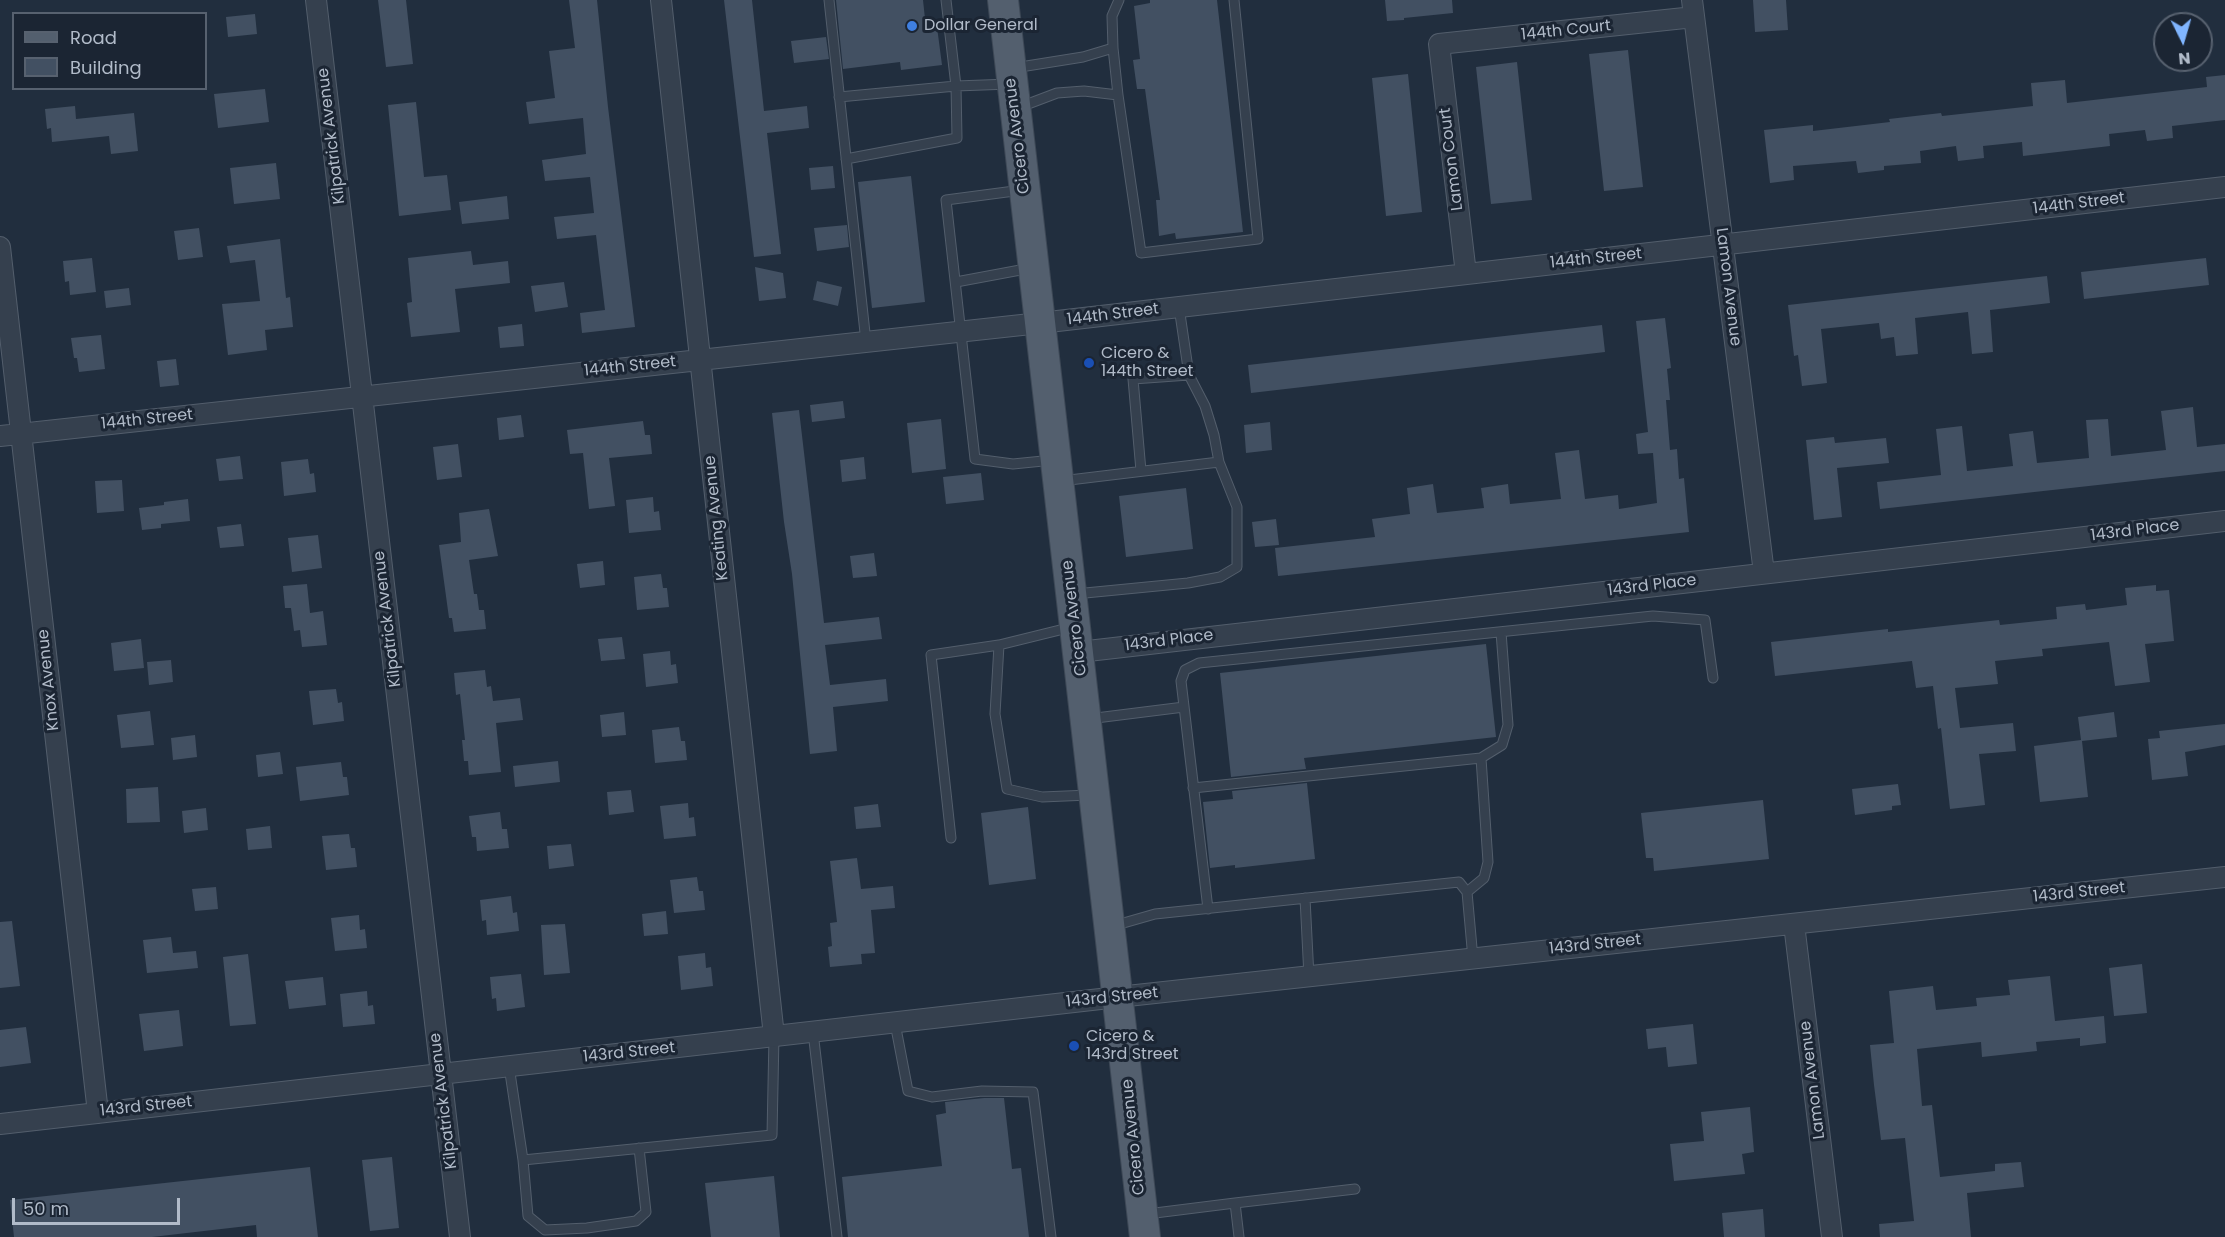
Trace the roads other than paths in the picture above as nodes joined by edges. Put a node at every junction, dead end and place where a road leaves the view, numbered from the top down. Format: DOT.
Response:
graph roads {
  1 [pos="316,0"];
  2 [pos="661,0"];
  3 [pos="829,0"];
  4 [pos="946,0"];
  5 [pos="1003,0"];
  6 [pos="1119,0"];
  7 [pos="1234,0"];
  8 [pos="1693,9"];
  9 [pos="1439,44"];
  10 [pos="1113,48"];
  11 [pos="956,86"];
  12 [pos="1013,87"];
  13 [pos="1118,95"];
  14 [pos="839,97"];
  15 [pos="846,159"];
  16 [pos="2225,187"];
  17 [pos="1025,190"];
  18 [pos="1723,245"];
  19 [pos="0,247"];
  20 [pos="1034,268"];
  21 [pos="1466,274"];
  22 [pos="956,282"];
  23 [pos="1179,307"];
  24 [pos="1040,323"];
  25 [pos="961,332"];
  26 [pos="866,342"];
  27 [pos="700,359"];
  28 [pos="1189,375"];
  29 [pos="362,395"];
  30 [pos="22,434"];
  31 [pos="0,436"];
  32 [pos="1219,462"];
  33 [pos="1057,470"];
  34 [pos="1141,471"];
  35 [pos="2225,521"];
  36 [pos="1764,573"];
  37 [pos="1072,594"];
  38 [pos="1501,632"];
  39 [pos="1077,639"];
  40 [pos="999,645"];
  41 [pos="1713,678"];
  42 [pos="1184,707"];
  43 [pos="1087,719"];
  44 [pos="1481,758"];
  45 [pos="1193,788"];
  46 [pos="1095,795"];
  47 [pos="951,838"];
  48 [pos="2225,877"];
  49 [pos="1467,892"];
  50 [pos="1305,898"];
  51 [pos="1208,909"];
  52 [pos="1794,924"];
  53 [pos="1110,927"];
  54 [pos="1473,959"];
  55 [pos="1309,977"];
  56 [pos="1118,998"];
  57 [pos="896,1023"];
  58 [pos="813,1032"];
  59 [pos="774,1036"];
  60 [pos="509,1066"];
  61 [pos="441,1074"];
  62 [pos="98,1113"];
  63 [pos="0,1124"];
  64 [pos="639,1148"];
  65 [pos="523,1160"];
  66 [pos="1355,1189"];
  67 [pos="1235,1203"];
  68 [pos="1144,1226"];
  69 [pos="460,1237"];
  70 [pos="837,1237"];
  71 [pos="1051,1237"];
  72 [pos="1239,1237"];
  73 [pos="1832,1237"];
  1 -- 29 [label="street, Kilpatrick Avenue"];
  2 -- 27 [label="street, Keating Avenue"];
  3 -- 14 [label="lane"];
  4 -- 11 [label="lane"];
  5 -- 12 [label="main road, Cicero Avenue"];
  6 -- 10 [label="lane"];
  7 -- 13 [label="lane"];
  8 -- 9 [label="street, 144th Court"];
  8 -- 18 [label="street, Lamon Avenue"];
  9 -- 21 [label="street, Lamon Court"];
  10 -- 12 [label="lane"];
  10 -- 13 [label="lane"];
  11 -- 12 [label="lane"];
  11 -- 14 [label="lane"];
  11 -- 15 [label="lane"];
  12 -- 13 [label="lane"];
  12 -- 17 [label="main road, Cicero Avenue"];
  14 -- 15 [label="lane"];
  15 -- 26 [label="lane"];
  16 -- 18 [label="street, 144th Street"];
  17 -- 20 [label="main road, Cicero Avenue"];
  17 -- 22 [label="lane"];
  18 -- 21 [label="street, 144th Street"];
  18 -- 36 [label="street, Lamon Avenue"];
  19 -- 30 [label="street, Knox Avenue"];
  20 -- 22 [label="lane"];
  20 -- 24 [label="main road, Cicero Avenue"];
  21 -- 23 [label="street, 144th Street"];
  22 -- 25 [label="lane"];
  23 -- 24 [label="street, 144th Street"];
  23 -- 28 [label="lane"];
  24 -- 25 [label="street, 144th Street"];
  24 -- 33 [label="main road, Cicero Avenue"];
  25 -- 26 [label="street, 144th Street"];
  25 -- 33 [label="lane"];
  26 -- 27 [label="street, 144th Street"];
  27 -- 29 [label="street, 144th Street"];
  27 -- 59 [label="street, Keating Avenue"];
  28 -- 32 [label="lane"];
  28 -- 34 [label="lane"];
  29 -- 30 [label="street, 144th Street"];
  29 -- 61 [label="street, Kilpatrick Avenue"];
  30 -- 31 [label="street, 144th Street"];
  30 -- 62 [label="street, Knox Avenue"];
  32 -- 34 [label="lane"];
  32 -- 37 [label="lane"];
  33 -- 34 [label="lane"];
  33 -- 37 [label="main road, Cicero Avenue"];
  35 -- 36 [label="street, 143rd Place"];
  36 -- 39 [label="street, 143rd Place"];
  37 -- 39 [label="main road, Cicero Avenue"];
  38 -- 41 [label="lane"];
  38 -- 42 [label="lane"];
  38 -- 44 [label="lane"];
  39 -- 40 [label="lane"];
  39 -- 43 [label="main road, Cicero Avenue"];
  40 -- 46 [label="lane"];
  40 -- 47 [label="lane"];
  42 -- 43 [label="lane"];
  42 -- 45 [label="lane"];
  43 -- 46 [label="main road, Cicero Avenue"];
  44 -- 45 [label="lane"];
  44 -- 49 [label="lane"];
  45 -- 51 [label="lane"];
  46 -- 53 [label="main road, Cicero Avenue"];
  48 -- 52 [label="street, 143rd Street"];
  49 -- 50 [label="lane"];
  49 -- 54 [label="lane"];
  50 -- 51 [label="lane"];
  50 -- 55 [label="lane"];
  51 -- 53 [label="lane"];
  52 -- 54 [label="street, 143rd Street"];
  52 -- 73 [label="street, Lamon Avenue"];
  53 -- 56 [label="main road, Cicero Avenue"];
  54 -- 55 [label="street, 143rd Street"];
  55 -- 56 [label="street, 143rd Street"];
  56 -- 57 [label="street, 143rd Street"];
  56 -- 68 [label="main road, Cicero Avenue"];
  57 -- 58 [label="street, 143rd Street"];
  57 -- 71 [label="lane"];
  58 -- 59 [label="street, 143rd Street"];
  58 -- 70 [label="lane"];
  59 -- 60 [label="street, 143rd Street"];
  59 -- 64 [label="lane"];
  60 -- 61 [label="street, 143rd Street"];
  60 -- 65 [label="lane"];
  61 -- 62 [label="street, 143rd Street"];
  61 -- 69 [label="street, Kilpatrick Avenue"];
  62 -- 63 [label="street, 143rd Street"];
  64 -- 65 [label="lane"];
  64 -- 65 [label="lane"];
  66 -- 67 [label="lane"];
  67 -- 68 [label="lane"];
  67 -- 72 [label="lane"];
}
